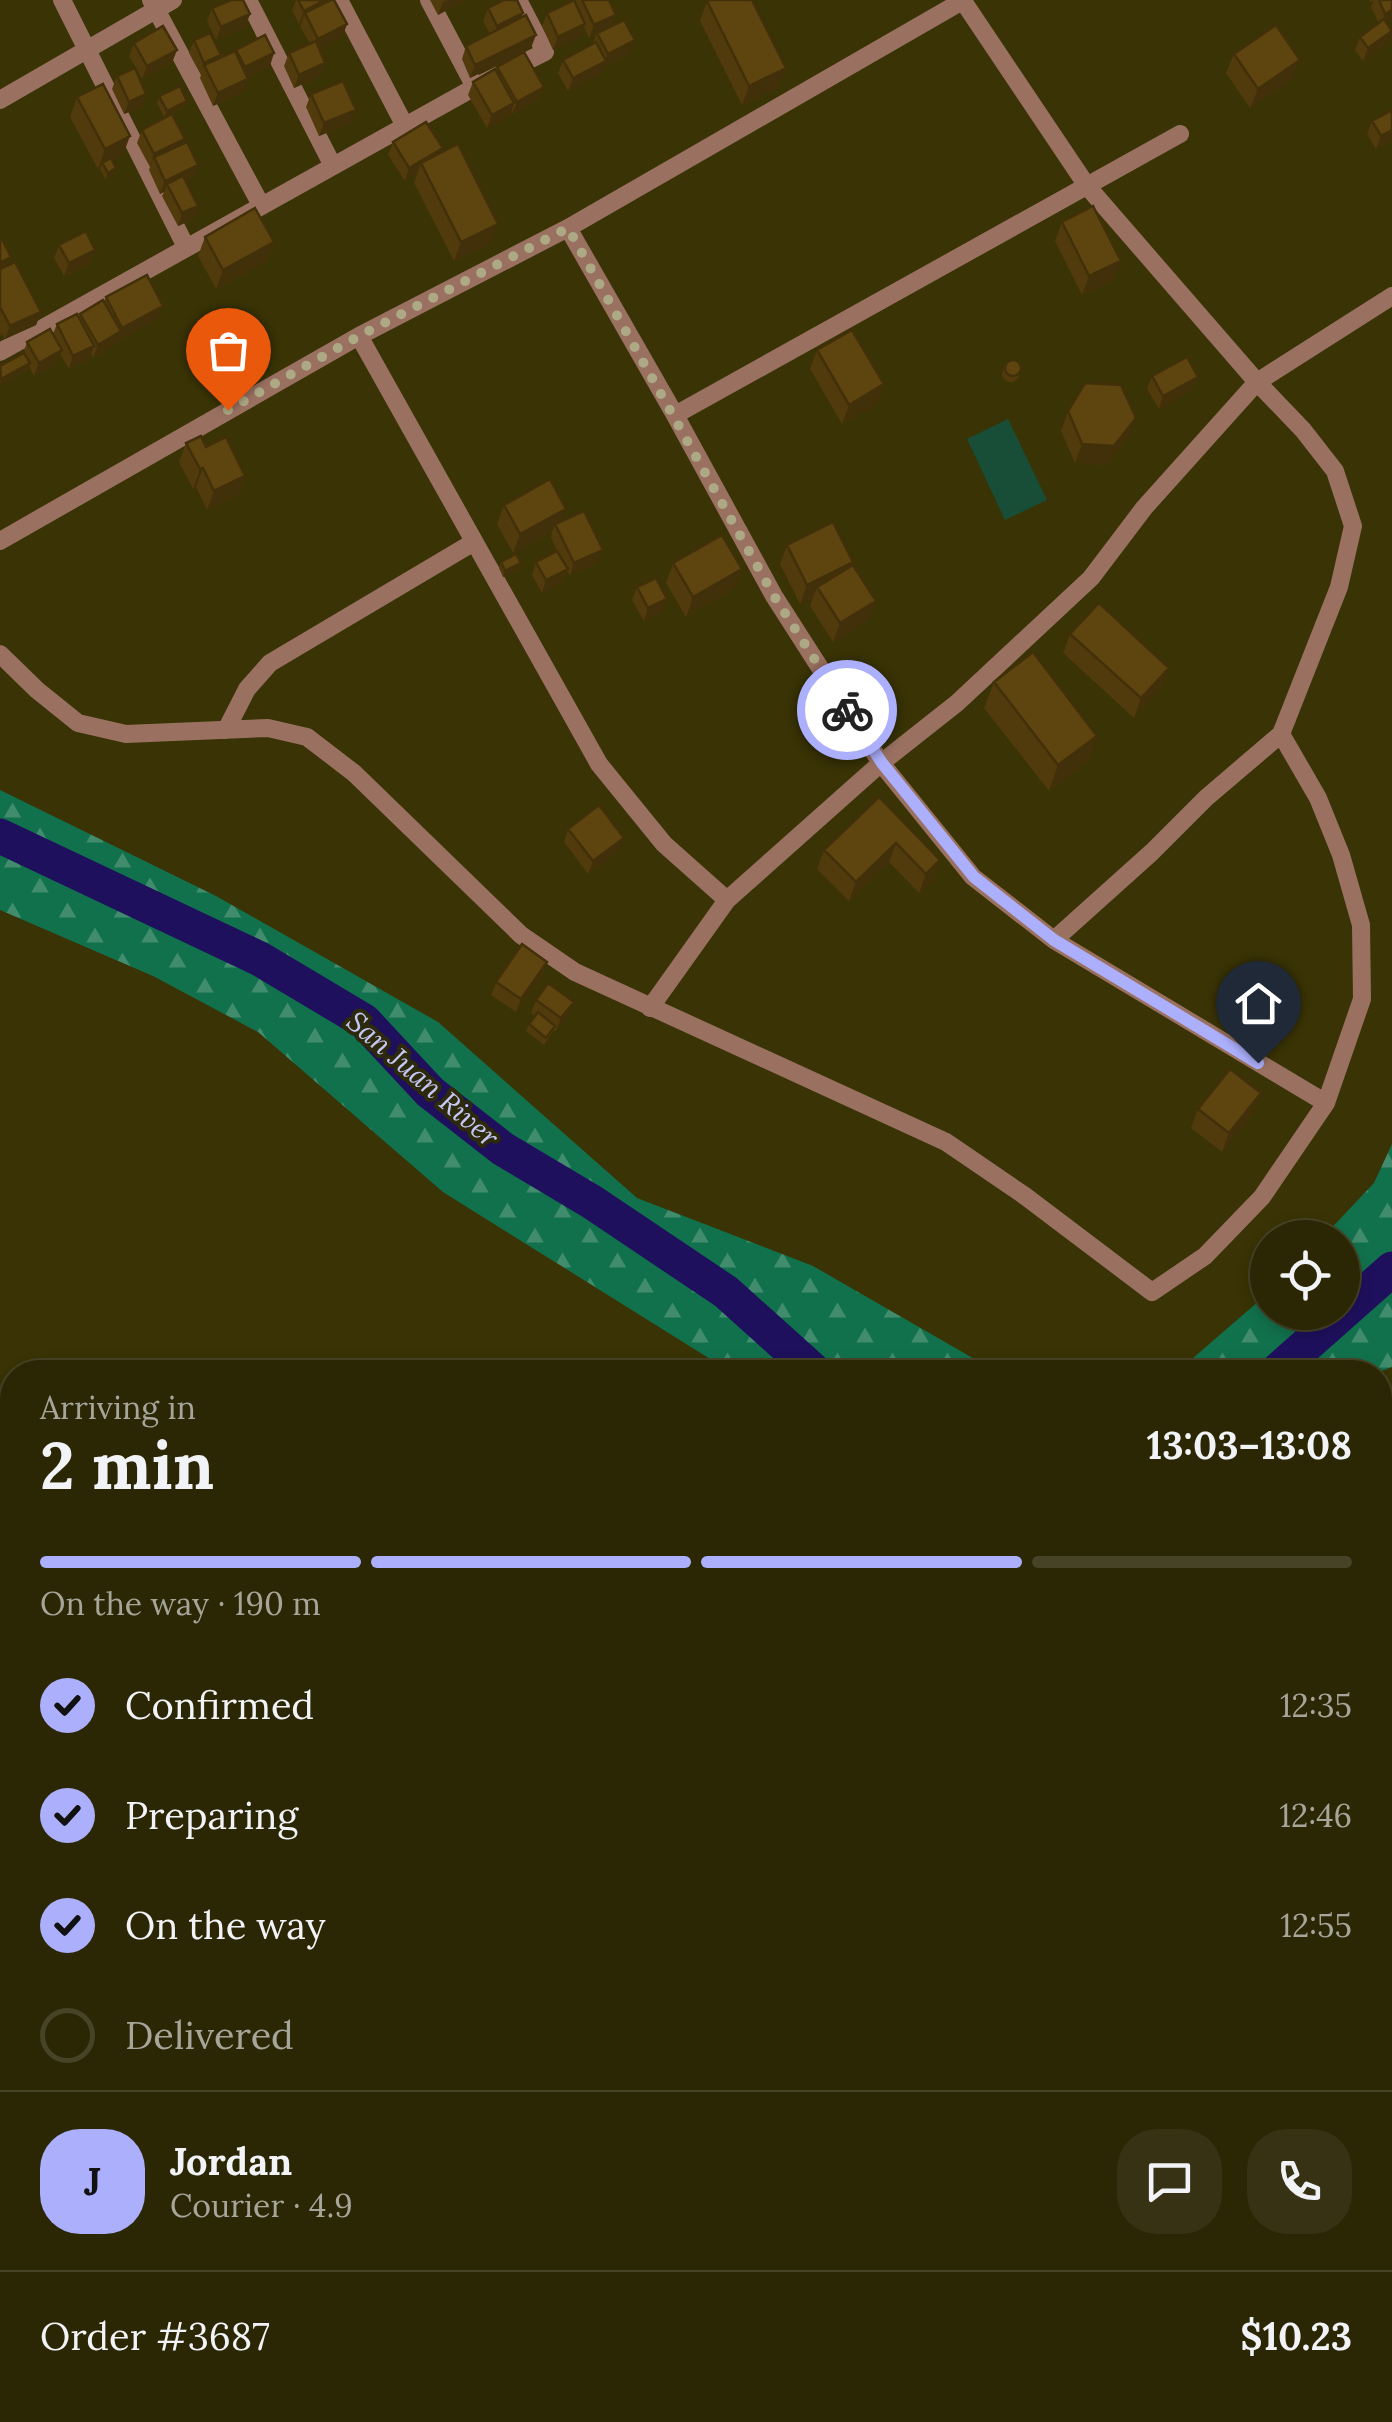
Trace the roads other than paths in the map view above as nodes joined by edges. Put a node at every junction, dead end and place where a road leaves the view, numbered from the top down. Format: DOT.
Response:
graph roads {
  1 [pos="62,0"];
  2 [pos="173,0"];
  3 [pos="248,0"];
  4 [pos="339,0"];
  5 [pos="429,0"];
  6 [pos="518,0"];
  7 [pos="963,0"];
  8 [pos="153,5"];
  9 [pos="86,49"];
  10 [pos="475,87"];
  11 [pos="0,100"];
  12 [pos="405,126"];
  13 [pos="1180,134"];
  14 [pos="333,166"];
  15 [pos="1087,186"];
  16 [pos="261,205"];
  17 [pos="568,228"];
  18 [pos="186,246"];
  19 [pos="1392,296"];
  20 [pos="36,308"];
  21 [pos="46,326"];
  22 [pos="359,336"];
  23 [pos="0,352"];
  24 [pos="1257,382"];
  25 [pos="674,415"];
  26 [pos="0,541"];
  27 [pos="474,542"];
  28 [pos="0,654"];
  29 [pos="226,730"];
  30 [pos="1281,734"];
  31 [pos="882,763"];
  32 [pos="726,900"];
  33 [pos="1054,940"];
  34 [pos="650,1008"];
  35 [pos="1326,1104"];
  1 -- 9 [label="street"];
  2 -- 8 [label="street"];
  3 -- 14 [label="street"];
  4 -- 12 [label="street"];
  5 -- 10 [label="street"];
  6 -- 10 [label="street"];
  7 -- 15 [label="street"];
  7 -- 17 [label="street"];
  8 -- 9 [label="street"];
  8 -- 16 [label="street"];
  9 -- 11 [label="street"];
  9 -- 18 [label="street"];
  10 -- 12 [label="street"];
  12 -- 14 [label="street"];
  13 -- 15 [label="street"];
  14 -- 16 [label="street"];
  15 -- 24 [label="street"];
  15 -- 25 [label="street"];
  16 -- 18 [label="street"];
  17 -- 22 [label="street"];
  17 -- 25 [label="street"];
  18 -- 21 [label="street"];
  19 -- 24 [label="street"];
  20 -- 21 [label="street"];
  21 -- 23 [label="street"];
  22 -- 26 [label="street"];
  22 -- 27 [label="street"];
  24 -- 30 [label="street"];
  24 -- 31 [label="street"];
  25 -- 31 [label="street"];
  27 -- 29 [label="street"];
  27 -- 32 [label="street"];
  28 -- 29 [label="street"];
  29 -- 34 [label="street"];
  30 -- 33 [label="street"];
  30 -- 35 [label="street"];
  31 -- 32 [label="street"];
  31 -- 33 [label="street"];
  32 -- 34 [label="street"];
  33 -- 35 [label="street"];
  34 -- 35 [label="street"];
}
